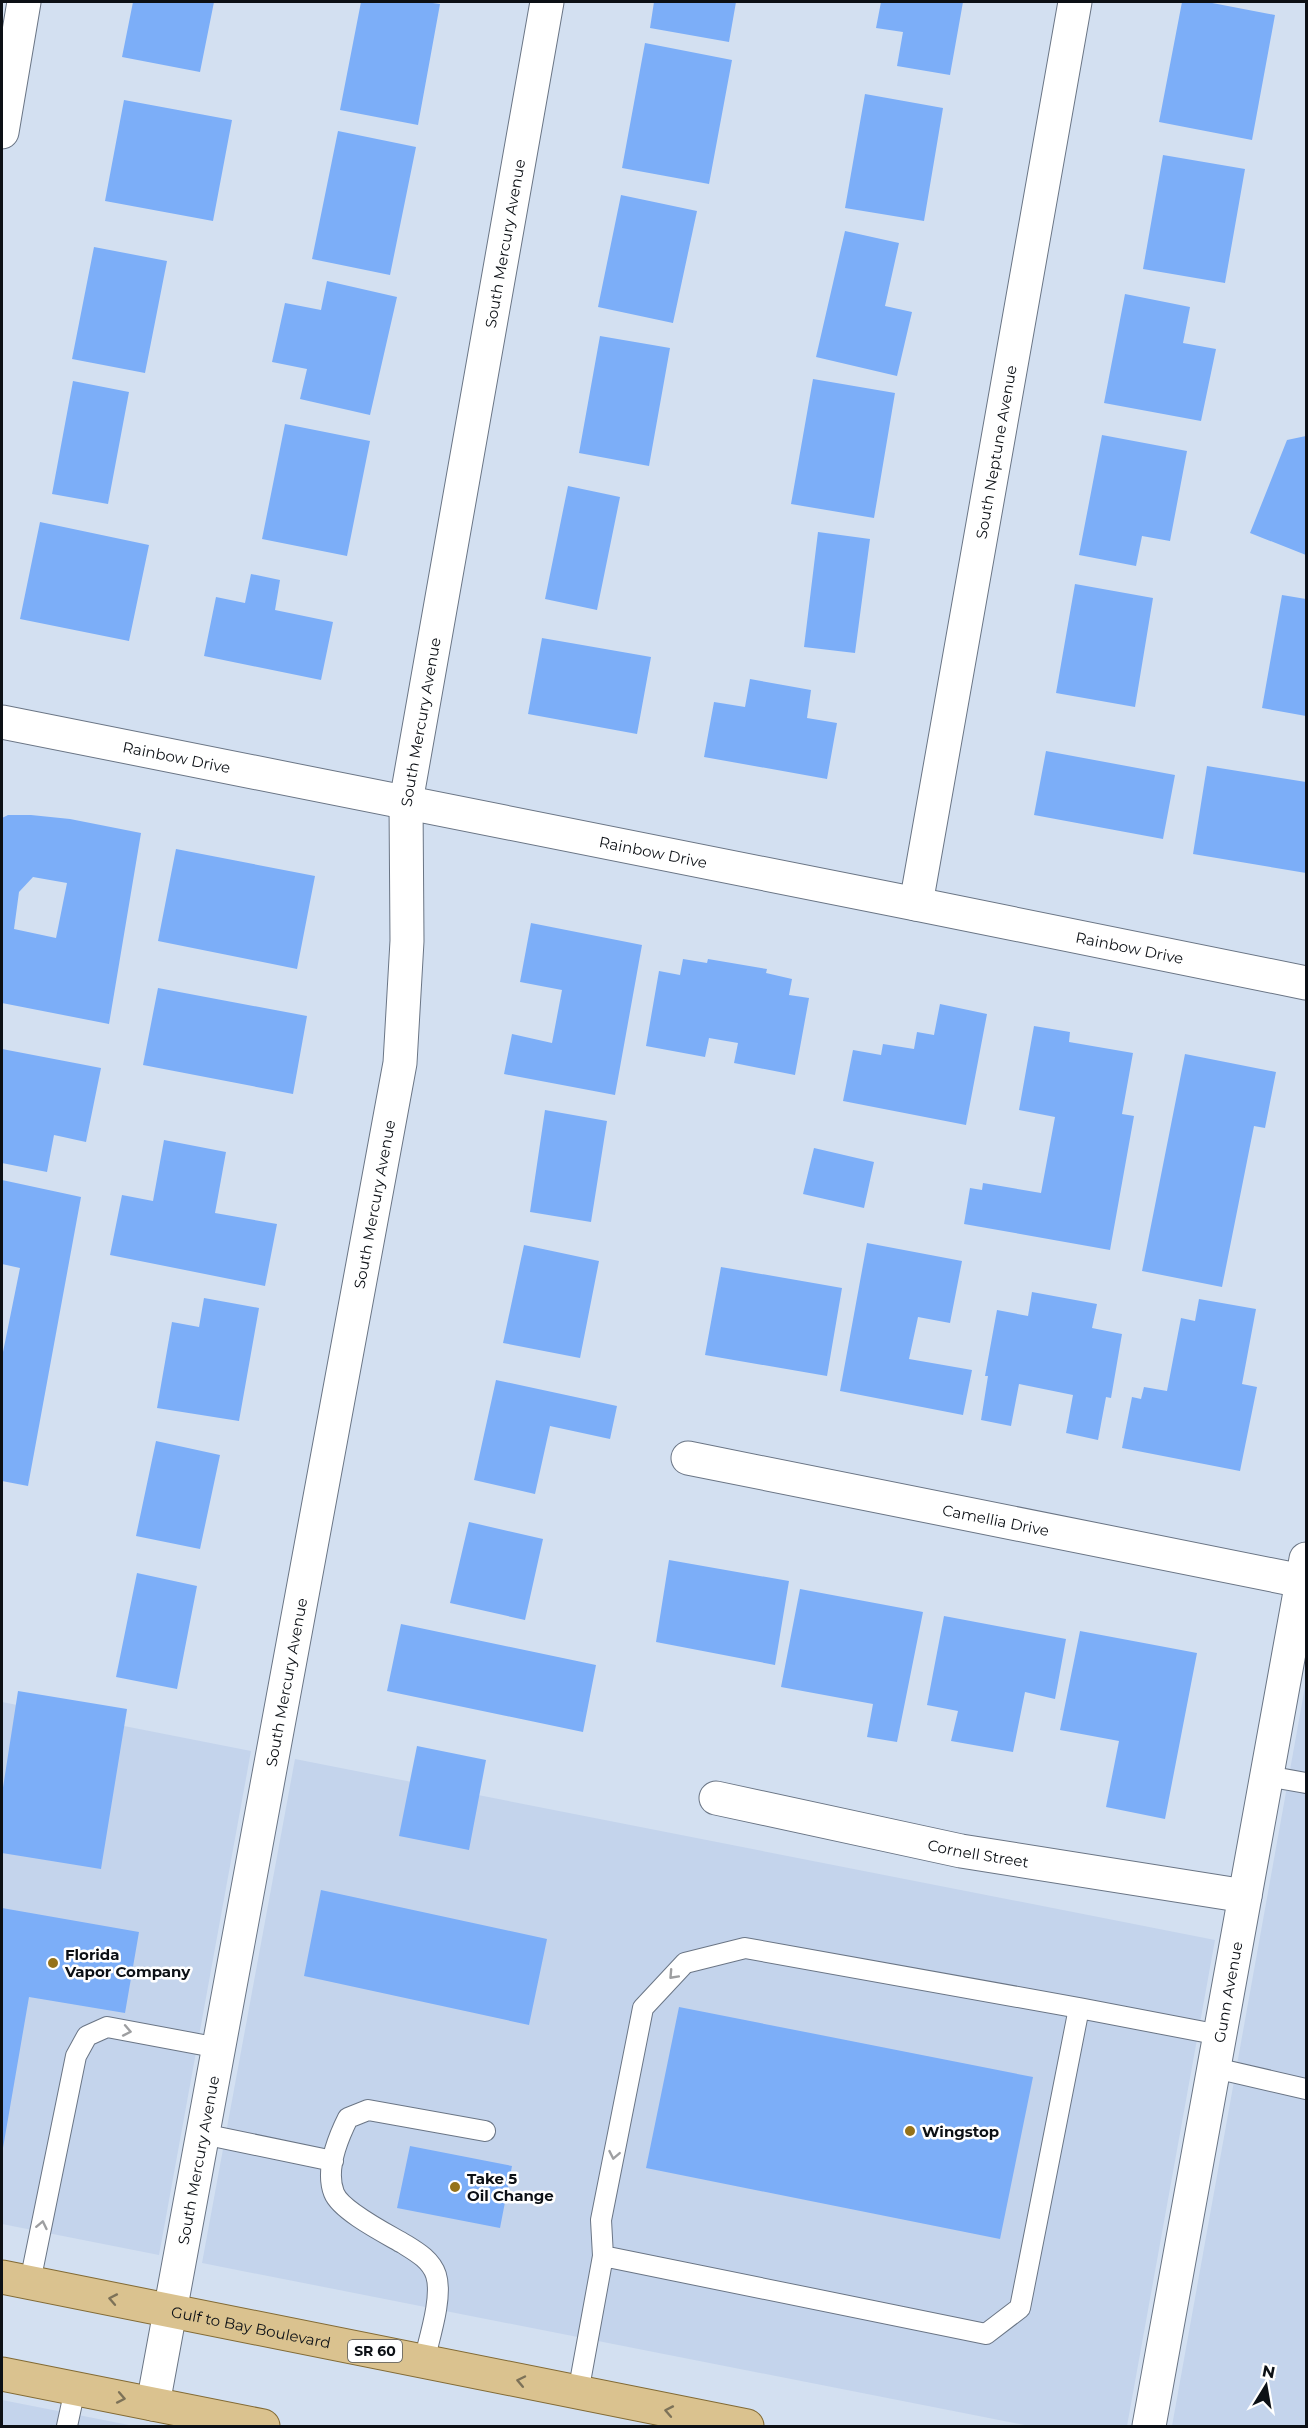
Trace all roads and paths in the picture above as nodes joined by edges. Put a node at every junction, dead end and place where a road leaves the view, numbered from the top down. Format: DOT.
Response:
graph roads {
  1 [pos="24,2"];
  2 [pos="547,2"];
  3 [pos="1075,2"];
  4 [pos="2,132"];
  5 [pos="2,722"];
  6 [pos="406,802"];
  7 [pos="916,903"];
  8 [pos="1306,984"];
  9 [pos="688,1458"];
  10 [pos="1304,1570"];
  11 [pos="1267,1776"];
  12 [pos="1306,1783"];
  13 [pos="716,1798"];
  14 [pos="1245,1896"];
  15 [pos="1079,2008"];
  16 [pos="1220,2036"];
  17 [pos="219,2048"];
  18 [pos="1215,2068"];
  19 [pos="1306,2089"];
  20 [pos="485,2131"];
  21 [pos="203,2134"];
  22 [pos="333,2161"];
  23 [pos="603,2256"];
  24 [pos="16,2280"];
  25 [pos="171,2310"];
  26 [pos="424,2361"];
  27 [pos="2,2374"];
  28 [pos="75,2389"];
  29 [pos="578,2392"];
  30 [pos="153,2404"];
  31 [pos="67,2427"];
  32 [pos="263,2427"];
  33 [pos="747,2427"];
  34 [pos="1149,2427"];
  1 -- 4 [label="street"];
  2 -- 6 [label="street, South Mercury Avenue"];
  3 -- 7 [label="street, South Neptune Avenue"];
  5 -- 6 [label="street, Rainbow Drive"];
  6 -- 7 [label="street, Rainbow Drive"];
  6 -- 17 [label="street, South Mercury Avenue"];
  7 -- 8 [label="street, Rainbow Drive"];
  9 -- 10 [label="street, Camellia Drive"];
  10 -- 11 [label="street, Gunn Avenue"];
  11 -- 12 [label="lane"];
  11 -- 14 [label="street, Gunn Avenue"];
  13 -- 14 [label="street, Cornell Street"];
  14 -- 16 [label="street, Gunn Avenue"];
  15 -- 16 [label="lane"];
  15 -- 23 [label="lane, one-way"];
  15 -- 23 [label="lane"];
  16 -- 18 [label="street, Gunn Avenue"];
  17 -- 21 [label="street, South Mercury Avenue"];
  24 -- 17 [label="lane, one-way"];
  18 -- 19 [label="lane"];
  18 -- 34 [label="street, Gunn Avenue"];
  20 -- 22 [label="lane"];
  21 -- 22 [label="lane"];
  21 -- 25 [label="street, South Mercury Avenue"];
  22 -- 26 [label="lane"];
  23 -- 29 [label="lane"];
  25 -- 24 [label="main road, Gulf to Bay Boulevard / SR 60, one-way"];
  25 -- 26 [label="main road, Gulf to Bay Boulevard / SR 60"];
  25 -- 30 [label="street, South Mercury Avenue"];
  29 -- 26 [label="main road, Gulf to Bay Boulevard / SR 60, one-way"];
  27 -- 28 [label="main road"];
  28 -- 30 [label="main road, one-way"];
  28 -- 31 [label="lane"];
  33 -- 29 [label="main road, Gulf to Bay Boulevard / SR 60, one-way"];
  30 -- 32 [label="main road"];
}
